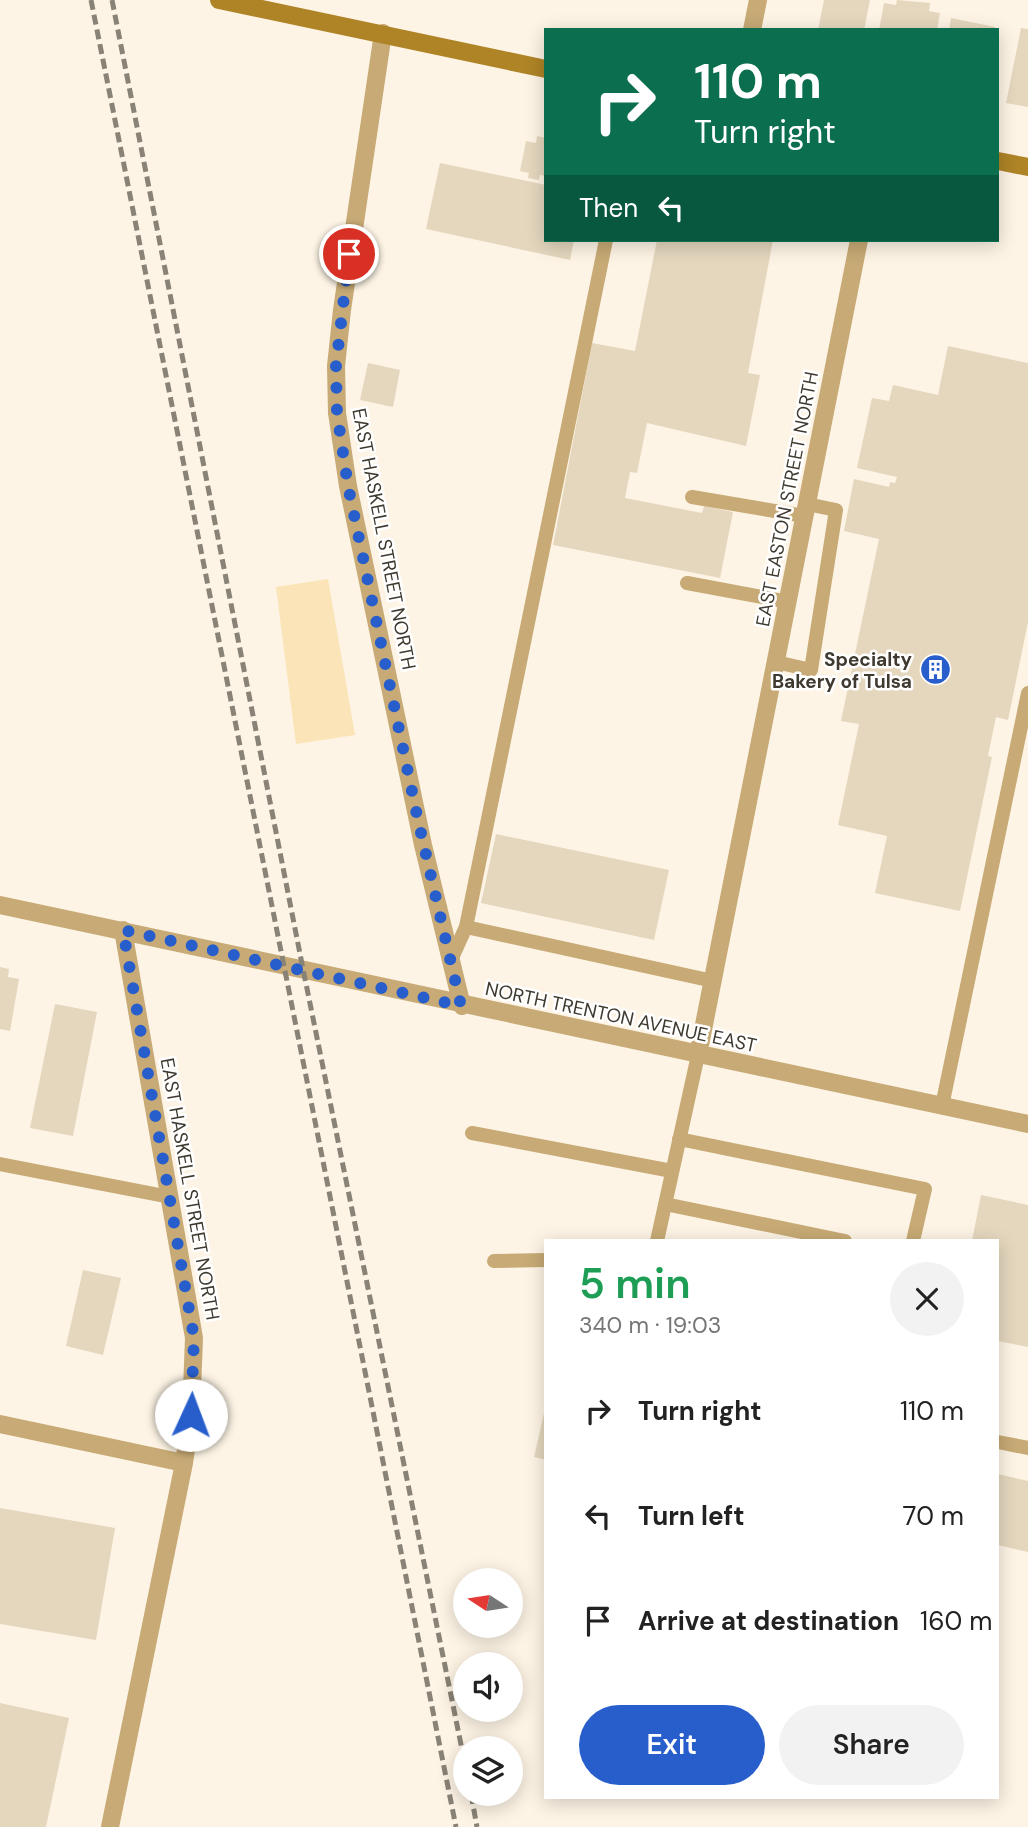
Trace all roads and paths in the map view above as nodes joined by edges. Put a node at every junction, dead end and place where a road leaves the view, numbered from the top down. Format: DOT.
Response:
graph roads {
  1 [pos="219,0"];
  2 [pos="758,0"];
  3 [pos="752,28"];
  4 [pos="383,33"];
  5 [pos="544,69"];
  6 [pos="999,161"];
  7 [pos="1028,167"];
  8 [pos="606,242"];
  9 [pos="859,242"];
  10 [pos="692,497"];
  11 [pos="806,510"];
  12 [pos="687,583"];
  13 [pos="788,602"];
  14 [pos="776,662"];
  15 [pos="1028,693"];
  16 [pos="0,905"];
  17 [pos="466,927"];
  18 [pos="123,930"];
  19 [pos="450,962"];
  20 [pos="713,981"];
  21 [pos="461,1006"];
  22 [pos="698,1055"];
  23 [pos="942,1106"];
  24 [pos="1028,1124"];
  25 [pos="472,1133"];
  26 [pos="679,1139"];
  27 [pos="0,1164"];
  28 [pos="672,1171"];
  29 [pos="170,1197"];
  30 [pos="665,1204"];
  31 [pos="657,1239"];
  32 [pos="835,1239"];
  33 [pos="913,1239"];
  34 [pos="544,1260"];
  35 [pos="494,1261"];
  36 [pos="0,1424"];
  37 [pos="999,1442"];
  38 [pos="1028,1448"];
  39 [pos="184,1462"];
  40 [pos="110,1827"];
  1 -- 4 [label="main road"];
  2 -- 3 [label="street"];
  4 -- 5 [label="main road"];
  4 -- 19 [label="street, EAST HASKELL STREET NORTH"];
  6 -- 7 [label="main road"];
  8 -- 17 [label="lane"];
  9 -- 11 [label="street, EAST EASTON STREET NORTH"];
  10 -- 11 [label="lane"];
  11 -- 13 [label="street, EAST EASTON STREET NORTH"];
  11 -- 14 [label="lane"];
  12 -- 13 [label="lane"];
  13 -- 14 [label="street, EAST EASTON STREET NORTH"];
  14 -- 20 [label="street, EAST EASTON STREET NORTH"];
  15 -- 23 [label="lane"];
  16 -- 18 [label="street, NORTH TRENTON AVENUE EAST"];
  17 -- 19 [label="lane"];
  17 -- 20 [label="lane"];
  18 -- 21 [label="street, NORTH TRENTON AVENUE EAST"];
  18 -- 29 [label="street, EAST HASKELL STREET NORTH"];
  19 -- 21 [label="street, EAST HASKELL STREET NORTH"];
  20 -- 22 [label="street, EAST EASTON STREET NORTH"];
  21 -- 22 [label="street, NORTH TRENTON AVENUE EAST"];
  22 -- 23 [label="street, NORTH TRENTON AVENUE EAST"];
  22 -- 26 [label="lane"];
  23 -- 24 [label="street, NORTH TRENTON AVENUE EAST"];
  25 -- 28 [label="lane"];
  26 -- 28 [label="lane"];
  26 -- 33 [label="lane"];
  27 -- 29 [label="lane"];
  28 -- 30 [label="lane"];
  29 -- 39 [label="street, EAST HASKELL STREET NORTH"];
  30 -- 31 [label="lane"];
  30 -- 32 [label="lane"];
  34 -- 35 [label="lane"];
  36 -- 39 [label="street"];
  37 -- 38 [label="lane"];
  39 -- 40 [label="street, EAST HASKELL STREET NORTH"];
}
